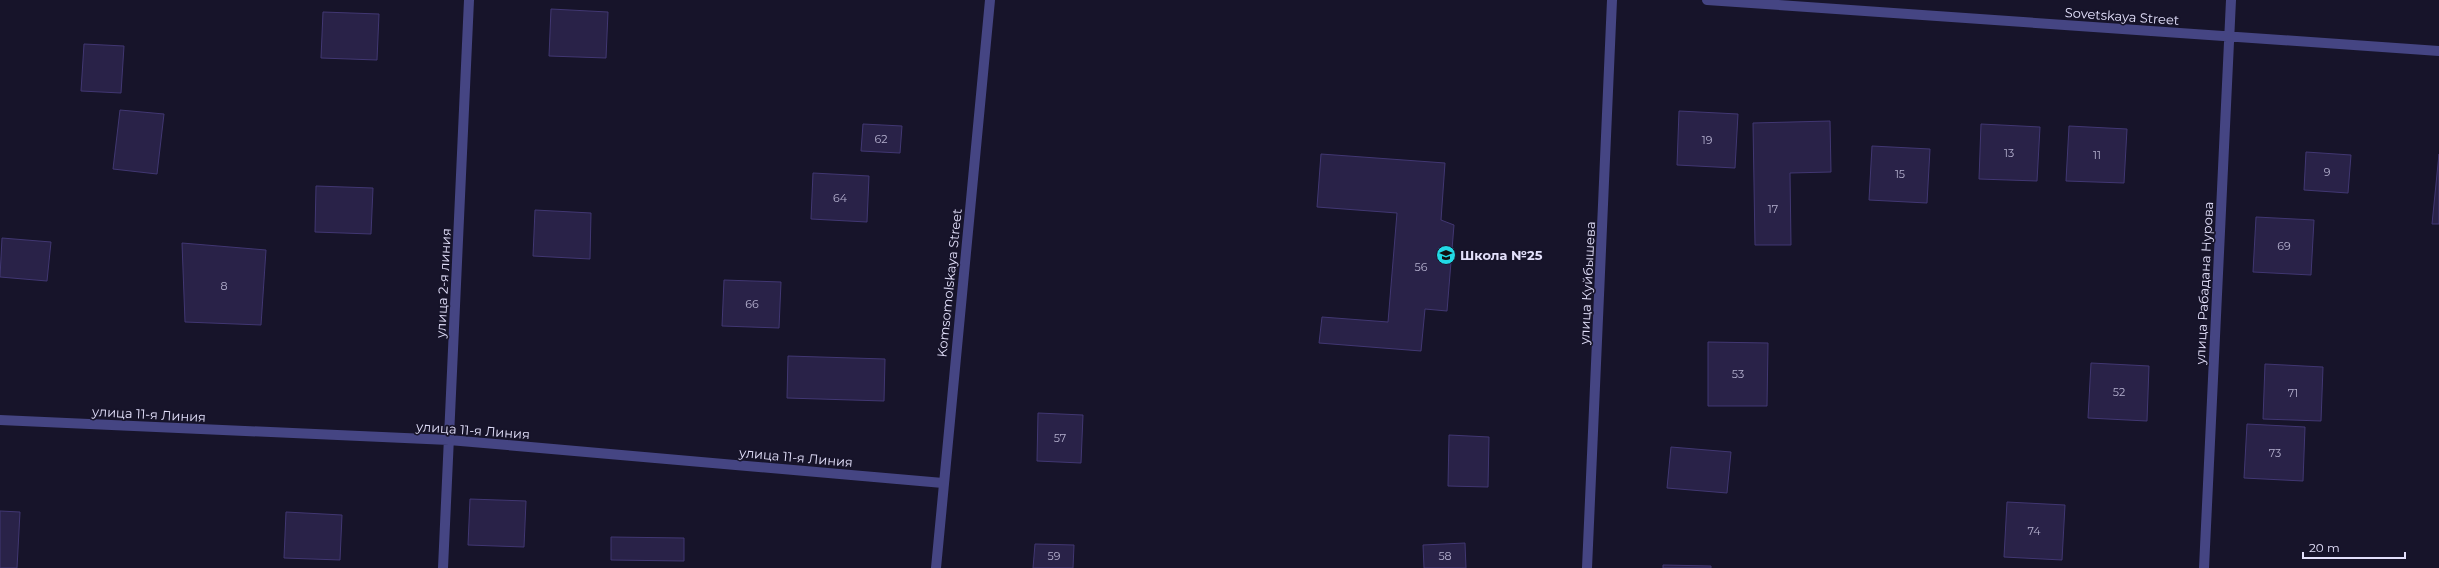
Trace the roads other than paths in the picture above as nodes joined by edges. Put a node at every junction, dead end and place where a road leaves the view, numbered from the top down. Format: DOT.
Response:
graph roads {
  1 [pos="469,0"];
  2 [pos="990,0"];
  3 [pos="1612,0"];
  4 [pos="1707,0"];
  5 [pos="2231,0"];
  6 [pos="2229,36"];
  7 [pos="2439,51"];
  8 [pos="0,420"];
  9 [pos="450,440"];
  10 [pos="943,483"];
  11 [pos="443,568"];
  12 [pos="936,568"];
  13 [pos="1587,568"];
  14 [pos="2204,568"];
  1 -- 9 [label="street, улица 2-я линия"];
  2 -- 10 [label="street, Komsomolskaya Street"];
  3 -- 13 [label="street, улица Куйбышева"];
  4 -- 6 [label="street, Sovetskaya Street"];
  5 -- 6 [label="street, улица Рабадана Нурова"];
  6 -- 7 [label="street, Sovetskaya Street"];
  6 -- 14 [label="street, улица Рабадана Нурова"];
  8 -- 9 [label="street, улица 11-я Линия"];
  9 -- 10 [label="street, улица 11-я Линия"];
  9 -- 11 [label="street, улица 2-я линия"];
  10 -- 12 [label="street, Komsomolskaya Street"];
}
